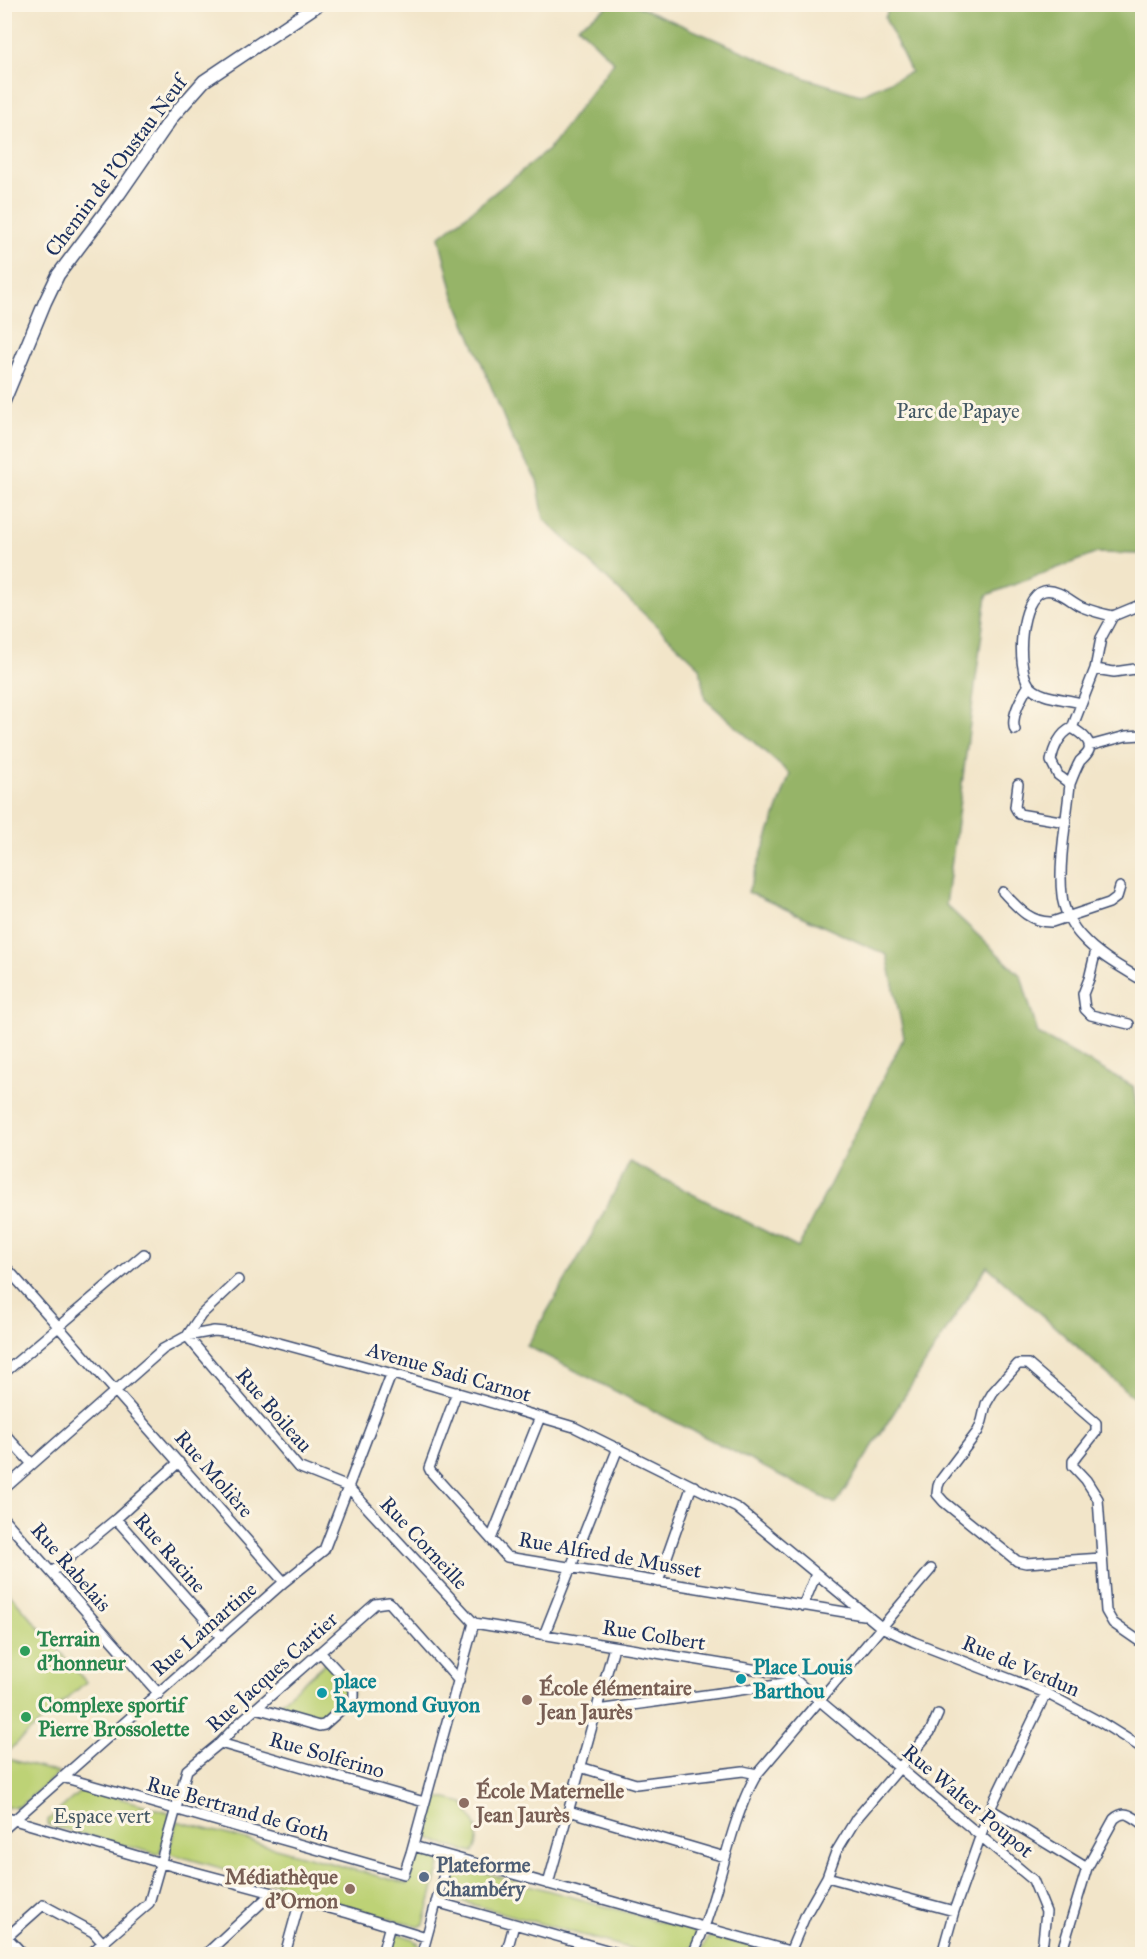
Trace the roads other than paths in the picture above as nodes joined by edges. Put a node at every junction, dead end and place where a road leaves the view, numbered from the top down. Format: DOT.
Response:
graph roads {
  1 [pos="319,4"];
  2 [pos="4,401"];
  3 [pos="1143,604"];
  4 [pos="1113,616"];
  5 [pos="1143,668"];
  6 [pos="1095,669"];
  7 [pos="1029,685"];
  8 [pos="1080,703"];
  9 [pos="1072,728"];
  10 [pos="1015,730"];
  11 [pos="1143,735"];
  12 [pos="1089,746"];
  13 [pos="1018,784"];
  14 [pos="1070,784"];
  15 [pos="1066,822"];
  16 [pos="1120,887"];
  17 [pos="1002,892"];
  18 [pos="1069,916"];
  19 [pos="1096,950"];
  20 [pos="1143,980"];
  21 [pos="1129,1024"];
  22 [pos="144,1254"];
  23 [pos="4,1265"];
  24 [pos="238,1280"];
  25 [pos="59,1326"];
  26 [pos="187,1336"];
  27 [pos="4,1373"];
  28 [pos="393,1374"];
  29 [pos="116,1390"];
  30 [pos="457,1392"];
  31 [pos="540,1417"];
  32 [pos="4,1433"];
  33 [pos="618,1448"];
  34 [pos="179,1462"];
  35 [pos="32,1464"];
  36 [pos="694,1486"];
  37 [pos="348,1487"];
  38 [pos="4,1489"];
  39 [pos="4,1519"];
  40 [pos="116,1519"];
  41 [pos="491,1539"];
  42 [pos="1102,1558"];
  43 [pos="571,1568"];
  44 [pos="931,1569"];
  45 [pos="52,1572"];
  46 [pos="816,1574"];
  47 [pos="284,1582"];
  48 [pos="658,1582"];
  49 [pos="803,1606"];
  50 [pos="866,1616"];
  51 [pos="474,1623"];
  52 [pos="881,1627"];
  53 [pos="544,1635"];
  54 [pos="222,1638"];
  55 [pos="1143,1643"];
  56 [pos="614,1647"];
  57 [pos="320,1652"];
  58 [pos="459,1681"];
  59 [pos="798,1682"];
  60 [pos="1046,1693"];
  61 [pos="159,1694"];
  62 [pos="820,1700"];
  63 [pos="256,1708"];
  64 [pos="597,1710"];
  65 [pos="938,1714"];
  66 [pos="220,1743"];
  67 [pos="1143,1748"];
  68 [pos="899,1766"];
  69 [pos="580,1767"];
  70 [pos="757,1774"];
  71 [pos="62,1777"];
  72 [pos="424,1802"];
  73 [pos="990,1809"];
  74 [pos="176,1810"];
  75 [pos="569,1811"];
  76 [pos="9,1818"];
  77 [pos="1143,1823"];
  78 [pos="4,1829"];
  79 [pos="981,1835"];
  80 [pos="413,1846"];
  81 [pos="449,1856"];
  82 [pos="724,1857"];
  83 [pos="161,1863"];
  84 [pos="1088,1868"];
  85 [pos="827,1876"];
  86 [pos="548,1884"];
  87 [pos="272,1893"];
  88 [pos="300,1900"];
  89 [pos="436,1902"];
  90 [pos="954,1911"];
  91 [pos="390,1925"];
  92 [pos="514,1925"];
  93 [pos="705,1929"];
  94 [pos="6,1936"];
  95 [pos="426,1937"];
  96 [pos="103,1943"];
  97 [pos="592,1950"];
  98 [pos="795,1953"];
  99 [pos="23,1954"];
  100 [pos="90,1954"];
  101 [pos="206,1954"];
  102 [pos="285,1954"];
  103 [pos="382,1954"];
  104 [pos="422,1954"];
  105 [pos="506,1954"];
  106 [pos="621,1954"];
  107 [pos="693,1954"];
  108 [pos="942,1954"];
  109 [pos="1039,1954"];
  110 [pos="1061,1954"];
  1 -- 2 [label="street, Chemin de l'Oustau Neuf"];
  3 -- 4 [label="street"];
  4 -- 6 [label="street"];
  4 -- 7 [label="street"];
  5 -- 6 [label="street"];
  6 -- 8 [label="street"];
  7 -- 8 [label="street"];
  7 -- 10 [label="street"];
  8 -- 9 [label="street"];
  9 -- 12 [label="street"];
  9 -- 14 [label="street"];
  11 -- 12 [label="street"];
  12 -- 14 [label="street"];
  13 -- 15 [label="street"];
  14 -- 15 [label="street"];
  15 -- 18 [label="street"];
  16 -- 18 [label="street"];
  17 -- 18 [label="street"];
  18 -- 19 [label="street"];
  19 -- 20 [label="street"];
  19 -- 21 [label="street"];
  22 -- 25 [label="street"];
  23 -- 25 [label="street, Rue Molière"];
  24 -- 26 [label="street"];
  25 -- 27 [label="street"];
  25 -- 29 [label="street, Rue Molière"];
  26 -- 28 [label="street, Avenue Sadi Carnot"];
  26 -- 29 [label="street, Avenue Sadi Carnot"];
  26 -- 37 [label="street, Rue Boileau"];
  28 -- 30 [label="street, Avenue Sadi Carnot"];
  28 -- 37 [label="street, Rue Lamartine"];
  29 -- 34 [label="street, Rue Molière"];
  29 -- 35 [label="street, Avenue Sadi Carnot"];
  30 -- 31 [label="street, Avenue Sadi Carnot"];
  30 -- 41 [label="street, Rue Alfred de Musset"];
  31 -- 33 [label="street, Avenue Sadi Carnot"];
  31 -- 41 [label="street"];
  32 -- 35 [label="street"];
  33 -- 36 [label="street, Avenue Sadi Carnot"];
  33 -- 43 [label="street"];
  34 -- 40 [label="street"];
  34 -- 47 [label="street, Rue Molière"];
  35 -- 38 [label="street, Avenue Sadi Carnot"];
  36 -- 46 [label="street, Avenue Sadi Carnot"];
  36 -- 48 [label="street"];
  37 -- 47 [label="street, Rue Lamartine"];
  37 -- 51 [label="street, Rue Corneille"];
  39 -- 45 [label="street, Rue Rabelais"];
  40 -- 45 [label="street"];
  40 -- 54 [label="street, Rue Racine"];
  41 -- 43 [label="street, Rue Alfred de Musset"];
  42 -- 42 [label="street"];
  42 -- 55 [label="street"];
  43 -- 48 [label="street, Rue Alfred de Musset"];
  43 -- 53 [label="street"];
  44 -- 52 [label="street"];
  45 -- 61 [label="street, Rue Rabelais"];
  46 -- 49 [label="street"];
  46 -- 50 [label="street, Avenue Sadi Carnot"];
  47 -- 54 [label="street, Rue Lamartine"];
  48 -- 49 [label="street, Rue Alfred de Musset"];
  49 -- 50 [label="street, Rue Alfred de Musset"];
  50 -- 52 [label="street, Avenue Sadi Carnot"];
  51 -- 53 [label="street, Rue Colbert"];
  51 -- 58 [label="street"];
  52 -- 60 [label="street, Rue de Verdun"];
  52 -- 62 [label="street"];
  53 -- 56 [label="street, Rue Colbert"];
  54 -- 61 [label="street, Rue Lamartine"];
  56 -- 59 [label="street, Rue Colbert"];
  56 -- 64 [label="street"];
  57 -- 58 [label="street, Rue Jacques Cartier"];
  57 -- 63 [label="street, Rue Jacques Cartier"];
  57 -- 63 [label="street"];
  58 -- 72 [label="street"];
  59 -- 62 [label="street, Rue Colbert"];
  59 -- 64 [label="street"];
  60 -- 67 [label="street, Rue de Verdun"];
  60 -- 73 [label="street"];
  61 -- 71 [label="street, Rue Lamartine"];
  62 -- 68 [label="street, Rue Walter Poupot"];
  62 -- 70 [label="street"];
  63 -- 66 [label="street, Rue Jacques Cartier"];
  64 -- 69 [label="street"];
  65 -- 68 [label="street"];
  66 -- 72 [label="street, Rue Solferino"];
  66 -- 74 [label="street, Rue Jacques Cartier"];
  68 -- 79 [label="street, Rue Walter Poupot"];
  68 -- 85 [label="street"];
  69 -- 70 [label="street"];
  69 -- 75 [label="street"];
  70 -- 82 [label="street"];
  71 -- 74 [label="street, Rue Bertrand de Goth"];
  71 -- 76 [label="street, Rue Lamartine"];
  72 -- 80 [label="street"];
  73 -- 79 [label="street"];
  73 -- 84 [label="street"];
  74 -- 80 [label="street, Rue Bertrand de Goth"];
  74 -- 83 [label="street, Rue Jacques Cartier"];
  75 -- 82 [label="street"];
  75 -- 86 [label="street"];
  76 -- 78 [label="street, Rue Lamartine"];
  76 -- 83 [label="street"];
  77 -- 84 [label="street"];
  79 -- 90 [label="street"];
  79 -- 109 [label="street, Rue Walter Poupot"];
  80 -- 81 [label="street"];
  81 -- 86 [label="street"];
  81 -- 89 [label="street"];
  82 -- 93 [label="street"];
  83 -- 87 [label="street"];
  83 -- 96 [label="street, Rue Jacques Cartier"];
  84 -- 110 [label="street"];
  85 -- 90 [label="street"];
  85 -- 98 [label="street"];
  86 -- 93 [label="street"];
  87 -- 88 [label="street"];
  87 -- 101 [label="street"];
  88 -- 91 [label="street"];
  88 -- 102 [label="street"];
  89 -- 92 [label="street"];
  89 -- 95 [label="street"];
  90 -- 108 [label="street"];
  91 -- 95 [label="street"];
  91 -- 103 [label="street"];
  92 -- 97 [label="street"];
  92 -- 105 [label="street"];
  93 -- 98 [label="street"];
  93 -- 107 [label="street"];
  94 -- 96 [label="street"];
  94 -- 99 [label="street"];
  95 -- 104 [label="street"];
  96 -- 100 [label="street, Rue Jacques Cartier"];
  97 -- 106 [label="street"];
}
